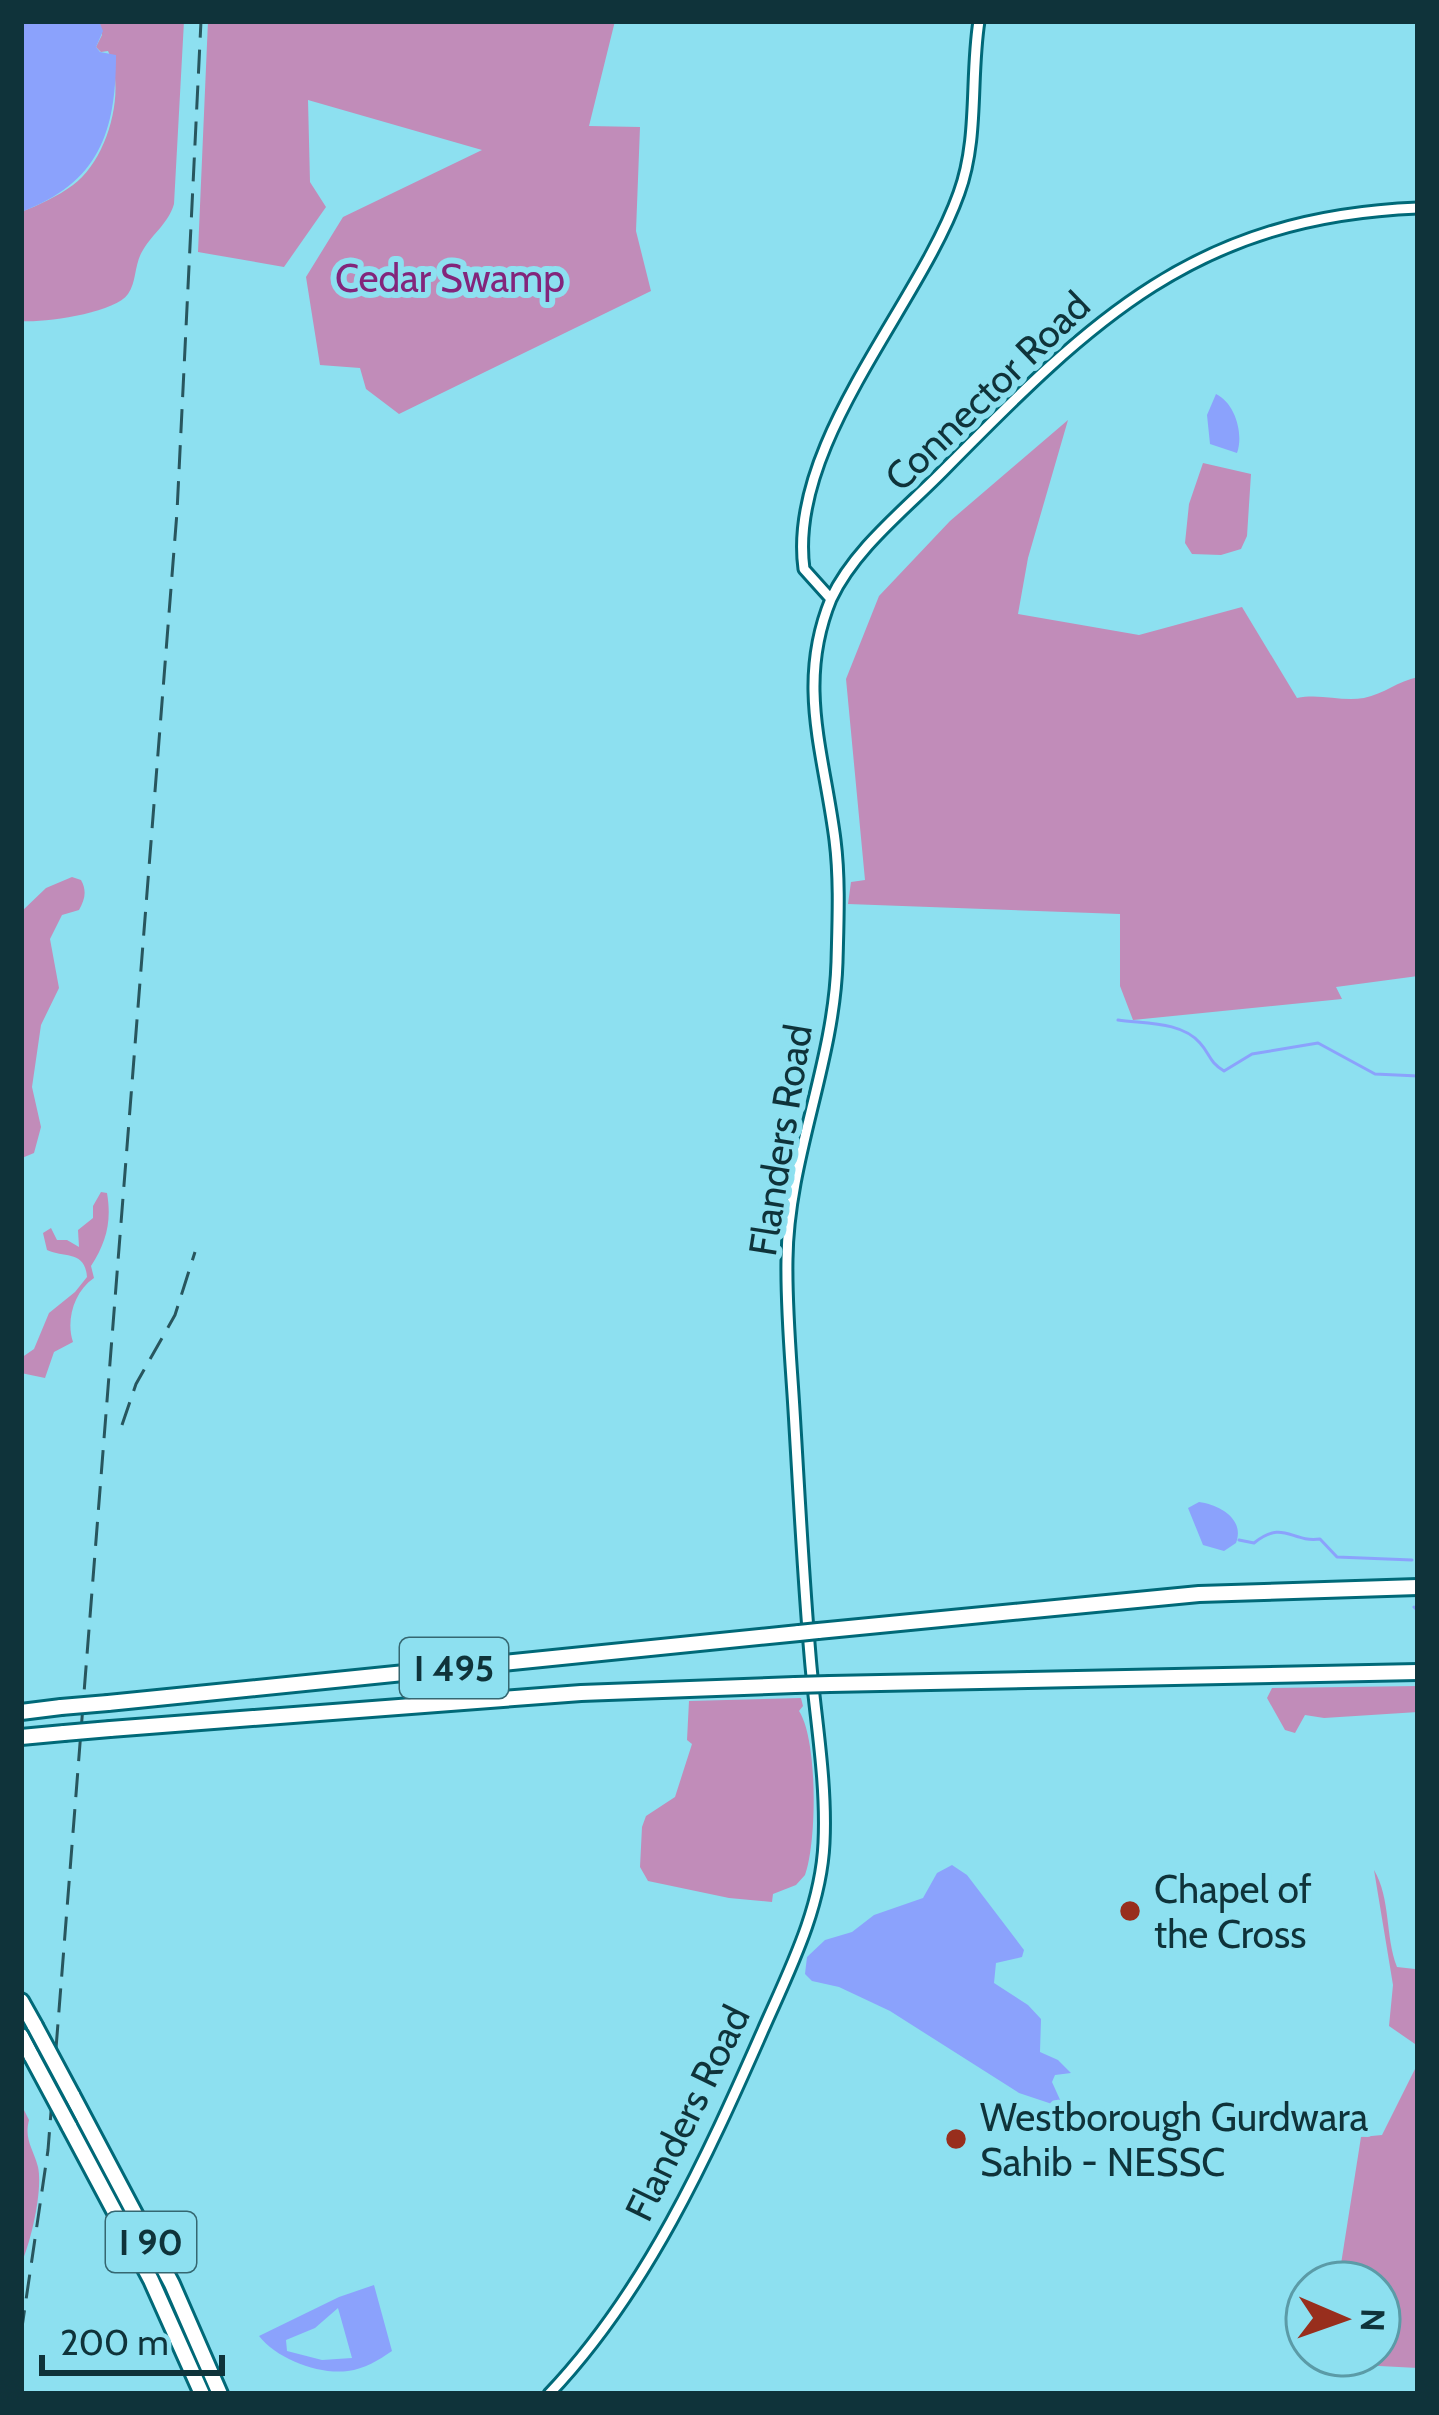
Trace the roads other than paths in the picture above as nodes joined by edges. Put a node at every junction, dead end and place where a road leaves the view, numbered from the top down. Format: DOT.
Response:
graph roads {
  1 [pos="979,21"];
  2 [pos="1418,208"];
  3 [pos="831,599"];
  4 [pos="1418,1587"];
  5 [pos="1418,1672"];
  6 [pos="21,1712"];
  7 [pos="21,1737"];
  8 [pos="21,2001"];
  9 [pos="21,2036"];
  10 [pos="202,2394"];
  11 [pos="220,2394"];
  12 [pos="549,2394"];
  1 -- 3 [label="main road"];
  2 -- 3 [label="main road, Connector Road"];
  3 -- 12 [label="main road, Flanders Road"];
  4 -- 6 [label="highway, I 495, bridge"];
  5 -- 7 [label="highway, I 495, bridge"];
  8 -- 11 [label="highway, I 90, bridge"];
  9 -- 10 [label="highway, I 90, bridge"];
}
